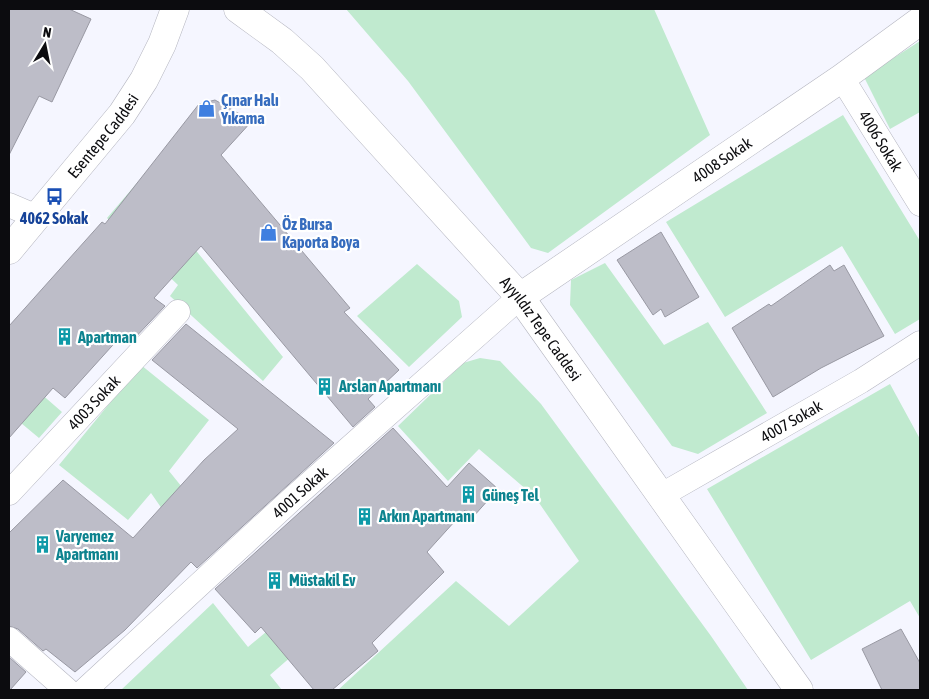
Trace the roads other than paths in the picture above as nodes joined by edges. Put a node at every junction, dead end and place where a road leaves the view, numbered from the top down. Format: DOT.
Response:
graph roads {
  1 [pos="175,9"];
  2 [pos="238,9"];
  3 [pos="920,21"];
  4 [pos="842,78"];
  5 [pos="920,204"];
  6 [pos="9,205"];
  7 [pos="37,218"];
  8 [pos="9,250"];
  9 [pos="520,296"];
  10 [pos="178,312"];
  11 [pos="920,342"];
  12 [pos="9,493"];
  13 [pos="660,496"];
  14 [pos="9,639"];
  15 [pos="67,690"];
  16 [pos="85,690"];
  17 [pos="799,690"];
  1 -- 7 [label="main road, Esentepe Caddesi"];
  2 -- 9 [label="main road, Ayyıldız Tepe Caddesi"];
  3 -- 4 [label="main road, 4008 Sokak"];
  4 -- 5 [label="lane, 4006 Sokak"];
  4 -- 9 [label="main road, 4008 Sokak"];
  6 -- 7 [label="lane"];
  7 -- 8 [label="main road, Esentepe Caddesi"];
  9 -- 13 [label="main road, Ayyıldız Tepe Caddesi"];
  9 -- 16 [label="lane, 4001 Sokak"];
  10 -- 12 [label="lane, 4003 Sokak"];
  11 -- 13 [label="lane, 4007 Sokak"];
  13 -- 17 [label="main road, Ayyıldız Tepe Caddesi"];
  14 -- 15 [label="lane"];
}
